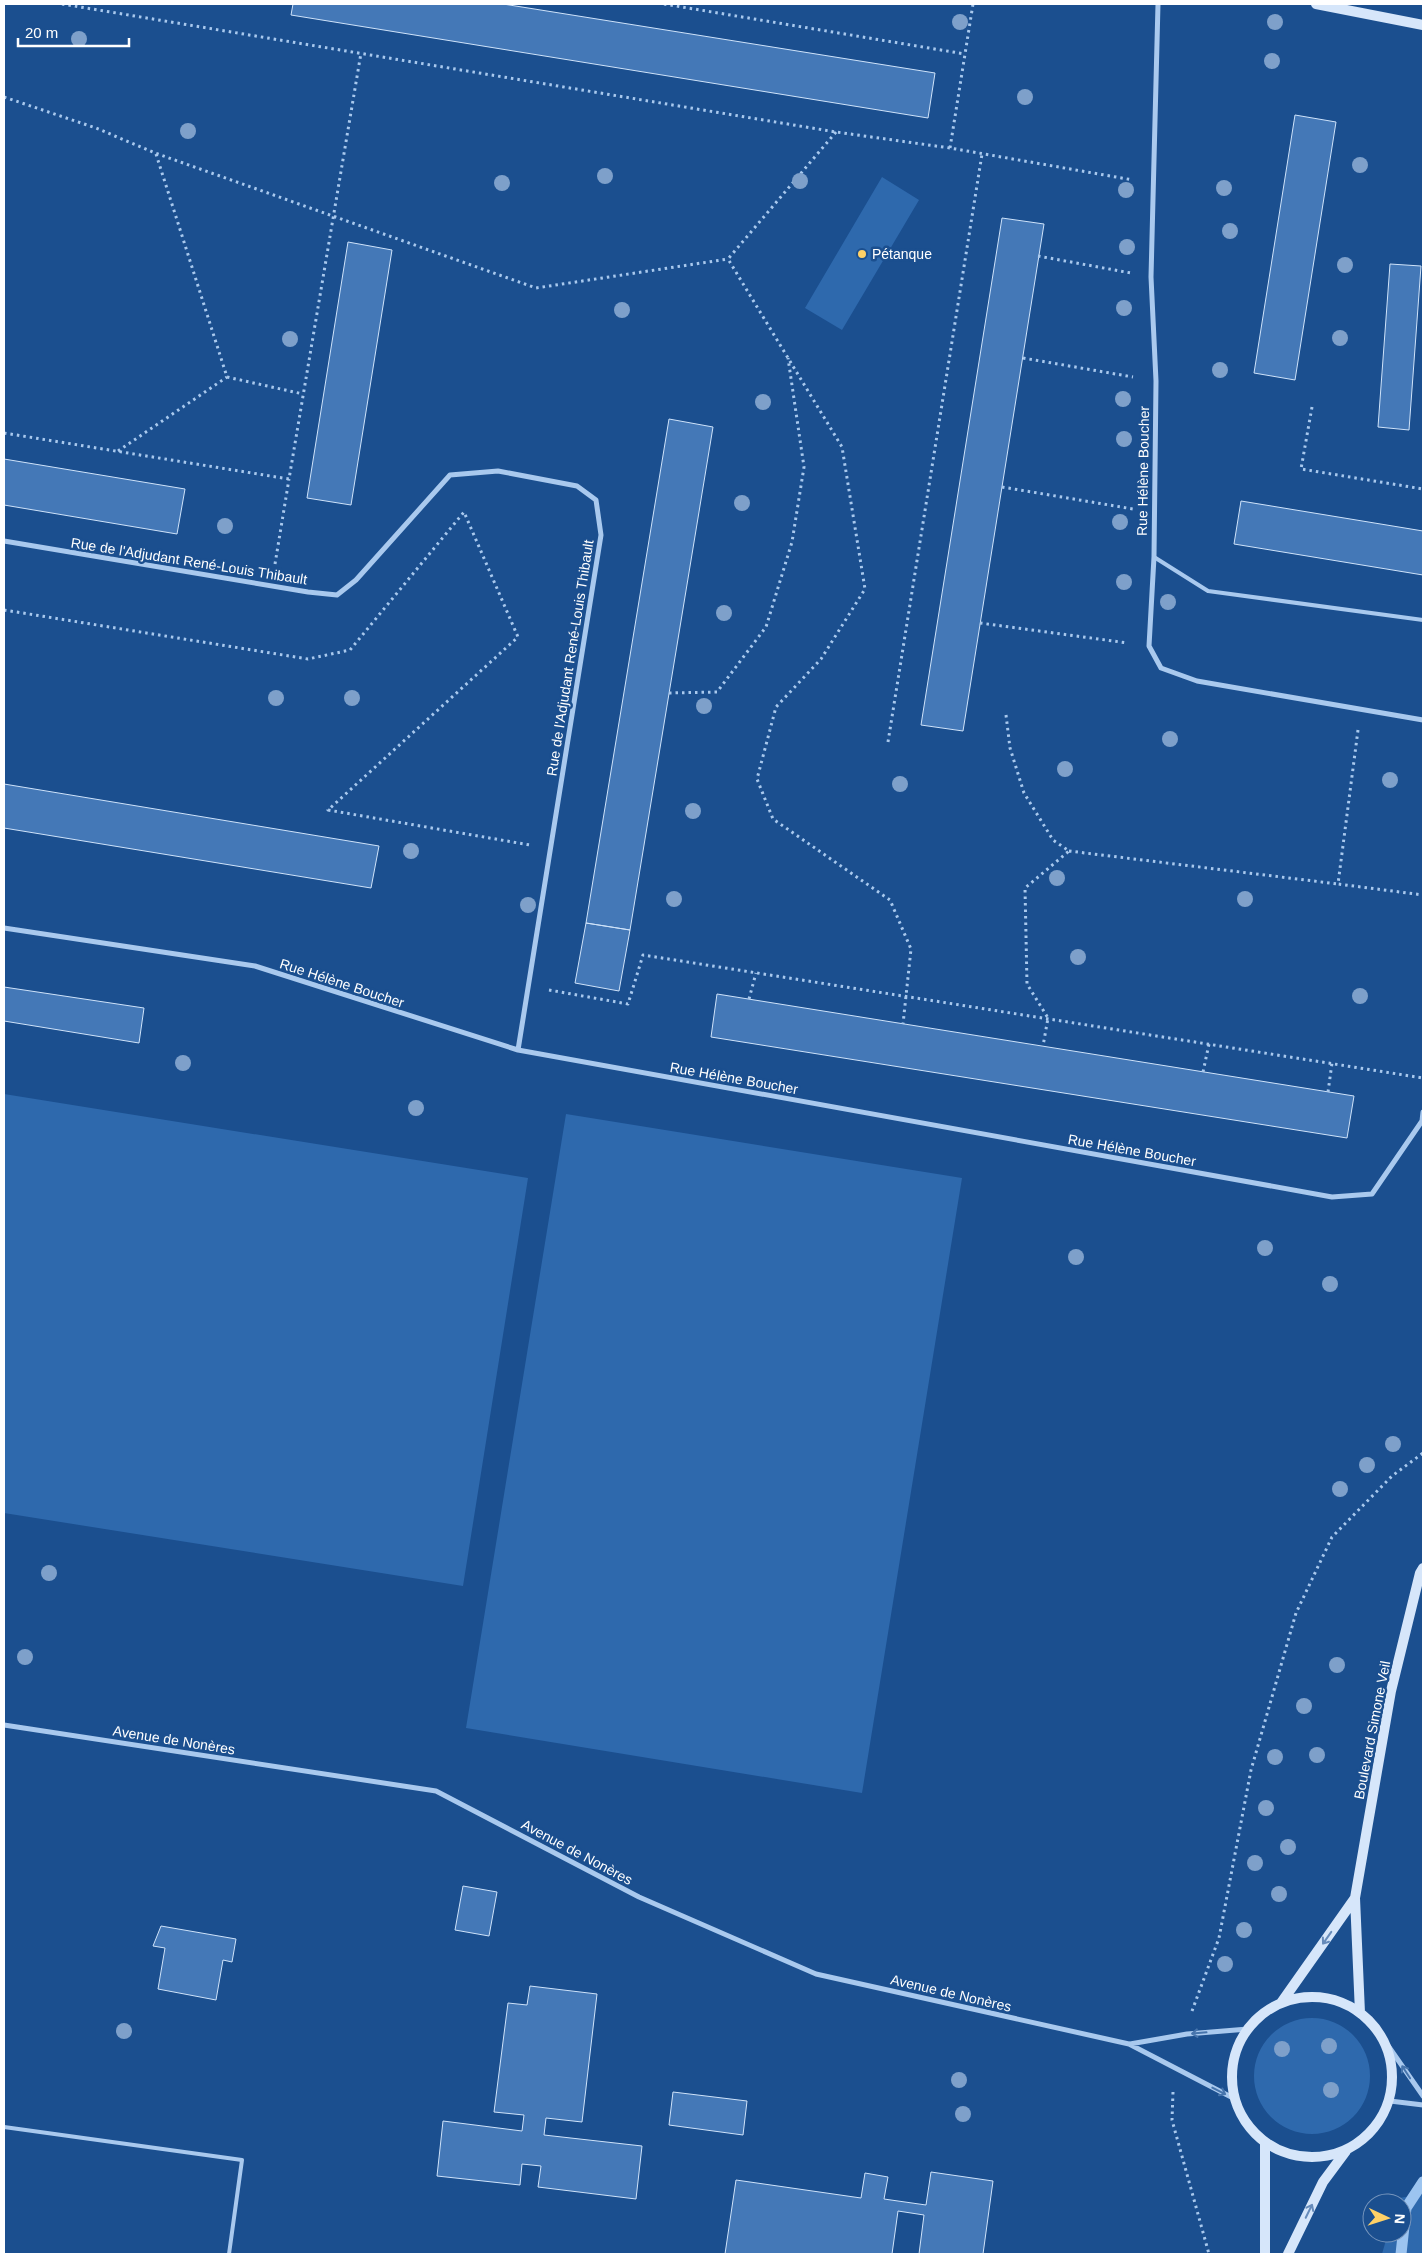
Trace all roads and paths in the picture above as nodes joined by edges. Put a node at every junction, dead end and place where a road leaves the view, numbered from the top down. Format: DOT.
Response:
graph roads {
  1 [pos="62,4"];
  2 [pos="664,4"];
  3 [pos="973,4"];
  4 [pos="1158,4"];
  5 [pos="1316,4"];
  6 [pos="1423,25"];
  7 [pos="361,53"];
  8 [pos="965,54"];
  9 [pos="4,97"];
  10 [pos="836,132"];
  11 [pos="950,148"];
  12 [pos="155,153"];
  13 [pos="982,154"];
  14 [pos="1153,184"];
  15 [pos="333,217"];
  16 [pos="1038,256"];
  17 [pos="728,259"];
  18 [pos="1151,277"];
  19 [pos="788,355"];
  20 [pos="1023,358"];
  21 [pos="227,377"];
  22 [pos="1156,381"];
  23 [pos="303,394"];
  24 [pos="1312,407"];
  25 [pos="4,433"];
  26 [pos="117,451"];
  27 [pos="289,479"];
  28 [pos="1002,488"];
  29 [pos="1423,489"];
  30 [pos="1154,512"];
  31 [pos="4,541"];
  32 [pos="1154,558"];
  33 [pos="271,586"];
  34 [pos="4,610"];
  35 [pos="1423,620"];
  36 [pos="980,623"];
  37 [pos="1149,646"];
  38 [pos="669,693"];
  39 [pos="1361,709"];
  40 [pos="1006,715"];
  41 [pos="1423,720"];
  42 [pos="888,742"];
  43 [pos="550,848"];
  44 [pos="1069,851"];
  45 [pos="1338,884"];
  46 [pos="1423,895"];
  47 [pos="4,928"];
  48 [pos="756,973"];
  49 [pos="528,986"];
  50 [pos="906,996"];
  51 [pos="749,999"];
  52 [pos="1048,1018"];
  53 [pos="903,1024"];
  54 [pos="1208,1044"];
  55 [pos="1044,1046"];
  56 [pos="518,1050"];
  57 [pos="1332,1063"];
  58 [pos="1204,1072"];
  59 [pos="1423,1078"];
  60 [pos="1328,1092"];
  61 [pos="1423,1112"];
  62 [pos="1423,1453"];
  63 [pos="1423,1568"];
  64 [pos="4,1725"];
  65 [pos="1355,1898"];
  66 [pos="1282,2003"];
  67 [pos="1360,2013"];
  68 [pos="1248,2029"];
  69 [pos="1186,2034"];
  70 [pos="1129,2044"];
  71 [pos="1389,2047"];
  72 [pos="1175,2067"];
  73 [pos="1423,2096"];
  74 [pos="1235,2099"];
  75 [pos="1390,2101"];
  76 [pos="1423,2105"];
  77 [pos="4,2126"];
  78 [pos="1265,2143"];
  79 [pos="1346,2151"];
  80 [pos="229,2254"];
  81 [pos="1209,2254"];
  82 [pos="1265,2254"];
  83 [pos="1288,2254"];
  1 -- 7 [label="path"];
  2 -- 8 [label="path"];
  3 -- 8 [label="path"];
  4 -- 14 [label="street, Rue Hélène Boucher"];
  5 -- 6 [label="main road"];
  7 -- 10 [label="path"];
  7 -- 15 [label="path"];
  8 -- 11 [label="path"];
  9 -- 12 [label="path"];
  10 -- 11 [label="path"];
  10 -- 17 [label="path"];
  11 -- 13 [label="path"];
  12 -- 15 [label="path"];
  12 -- 21 [label="path"];
  13 -- 14 [label="path"];
  13 -- 42 [label="path"];
  14 -- 18 [label="street, Rue Hélène Boucher"];
  15 -- 17 [label="path"];
  15 -- 23 [label="path"];
  16 -- 18 [label="path"];
  17 -- 19 [label="path"];
  18 -- 22 [label="street, Rue Hélène Boucher"];
  19 -- 38 [label="path"];
  19 -- 50 [label="path"];
  20 -- 22 [label="path"];
  21 -- 23 [label="path"];
  21 -- 26 [label="path"];
  22 -- 30 [label="street, Rue Hélène Boucher"];
  23 -- 27 [label="path"];
  24 -- 29 [label="path"];
  25 -- 26 [label="path"];
  26 -- 27 [label="path"];
  27 -- 33 [label="path"];
  28 -- 30 [label="path"];
  30 -- 32 [label="street, Rue Hélène Boucher"];
  31 -- 33 [label="street, Rue de l'Adjudant René-Louis Thibault"];
  32 -- 35 [label="lane"];
  32 -- 37 [label="street, Rue Hélène Boucher"];
  33 -- 43 [label="street, Rue de l'Adjudant René-Louis Thibault"];
  34 -- 43 [label="path"];
  36 -- 37 [label="path"];
  37 -- 39 [label="street"];
  39 -- 41 [label="street"];
  39 -- 45 [label="path"];
  40 -- 44 [label="path"];
  43 -- 49 [label="street, Rue de l'Adjudant René-Louis Thibault"];
  44 -- 45 [label="path"];
  44 -- 52 [label="path"];
  45 -- 46 [label="path"];
  47 -- 56 [label="street, Rue Hélène Boucher"];
  48 -- 49 [label="path"];
  48 -- 50 [label="path"];
  48 -- 51 [label="path"];
  49 -- 56 [label="street, Rue de l'Adjudant René-Louis Thibault"];
  50 -- 52 [label="path"];
  50 -- 53 [label="path"];
  52 -- 54 [label="path"];
  52 -- 55 [label="path"];
  54 -- 57 [label="path"];
  54 -- 58 [label="path"];
  56 -- 61 [label="street, Rue Hélène Boucher"];
  57 -- 59 [label="path"];
  57 -- 60 [label="path"];
  62 -- 69 [label="path"];
  63 -- 65 [label="main road, Boulevard Simone Veil"];
  64 -- 70 [label="street, Avenue de Nonères"];
  65 -- 66 [label="main road, Boulevard Simone Veil, one-way"];
  65 -- 67 [label="main road, Boulevard Simone Veil"];
  66 -- 67 [label="main road"];
  66 -- 68 [label="main road"];
  67 -- 71 [label="main road"];
  68 -- 69 [label="street, Avenue de Nonères, one-way"];
  68 -- 74 [label="main road"];
  69 -- 70 [label="street, Avenue de Nonères"];
  70 -- 72 [label="street, Avenue de Nonères"];
  73 -- 71 [label="street, one-way"];
  71 -- 75 [label="main road"];
  72 -- 74 [label="street, Avenue de Nonères, one-way"];
  72 -- 81 [label="path"];
  74 -- 78 [label="main road"];
  75 -- 76 [label="street"];
  75 -- 79 [label="main road"];
  77 -- 80 [label="lane"];
  78 -- 79 [label="main road"];
  78 -- 82 [label="main road"];
  83 -- 79 [label="main road, one-way"];
}
